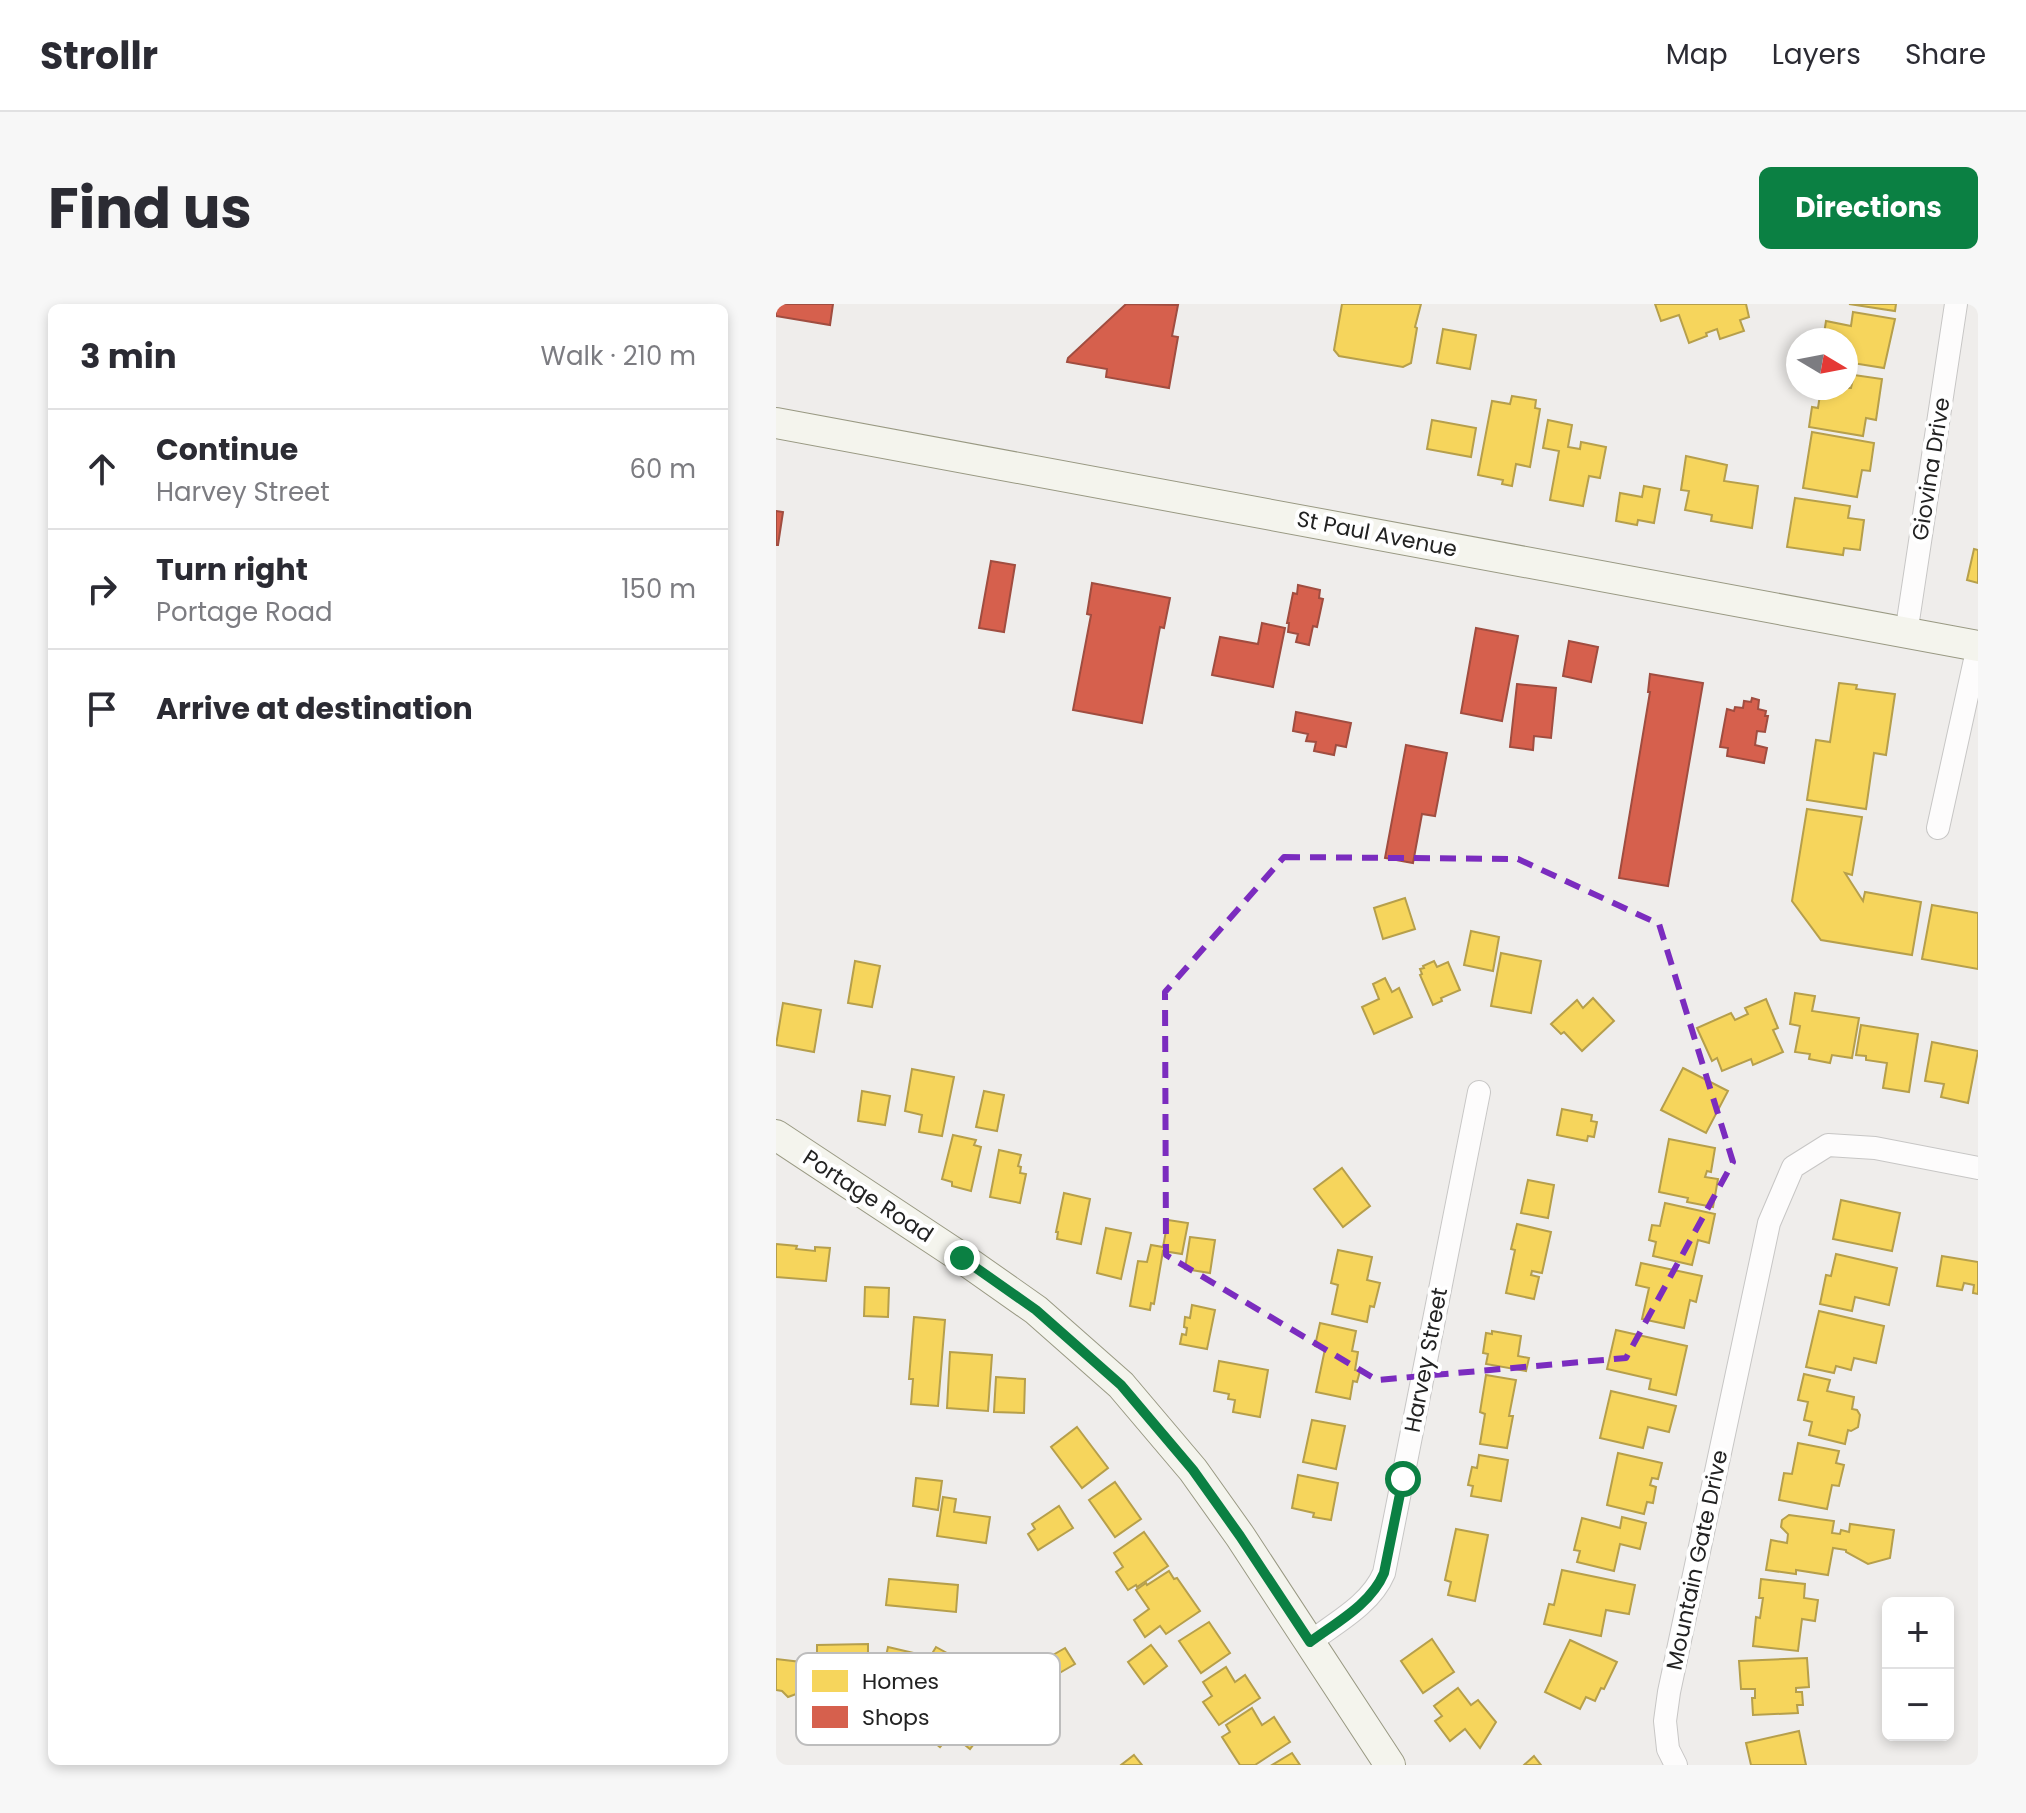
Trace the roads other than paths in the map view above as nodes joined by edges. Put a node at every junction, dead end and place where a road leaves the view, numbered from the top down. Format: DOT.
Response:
graph roads {
  1 [pos="1956,304"];
  2 [pos="776,423"];
  3 [pos="1906,634"];
  4 [pos="1978,646"];
  5 [pos="1938,828"];
  6 [pos="1479,1092"];
  7 [pos="776,1135"];
  8 [pos="1978,1168"];
  9 [pos="1310,1642"];
  10 [pos="1390,1765"];
  11 [pos="1676,1765"];
  1 -- 3 [label="street, Giovina Drive"];
  2 -- 3 [label="main road, St Paul Avenue"];
  3 -- 4 [label="main road, St Paul Avenue"];
  4 -- 5 [label="street"];
  6 -- 9 [label="street, Harvey Street"];
  7 -- 9 [label="main road, Portage Road"];
  8 -- 11 [label="street, Mountain Gate Drive"];
  9 -- 10 [label="main road, Portage Road"];
}
